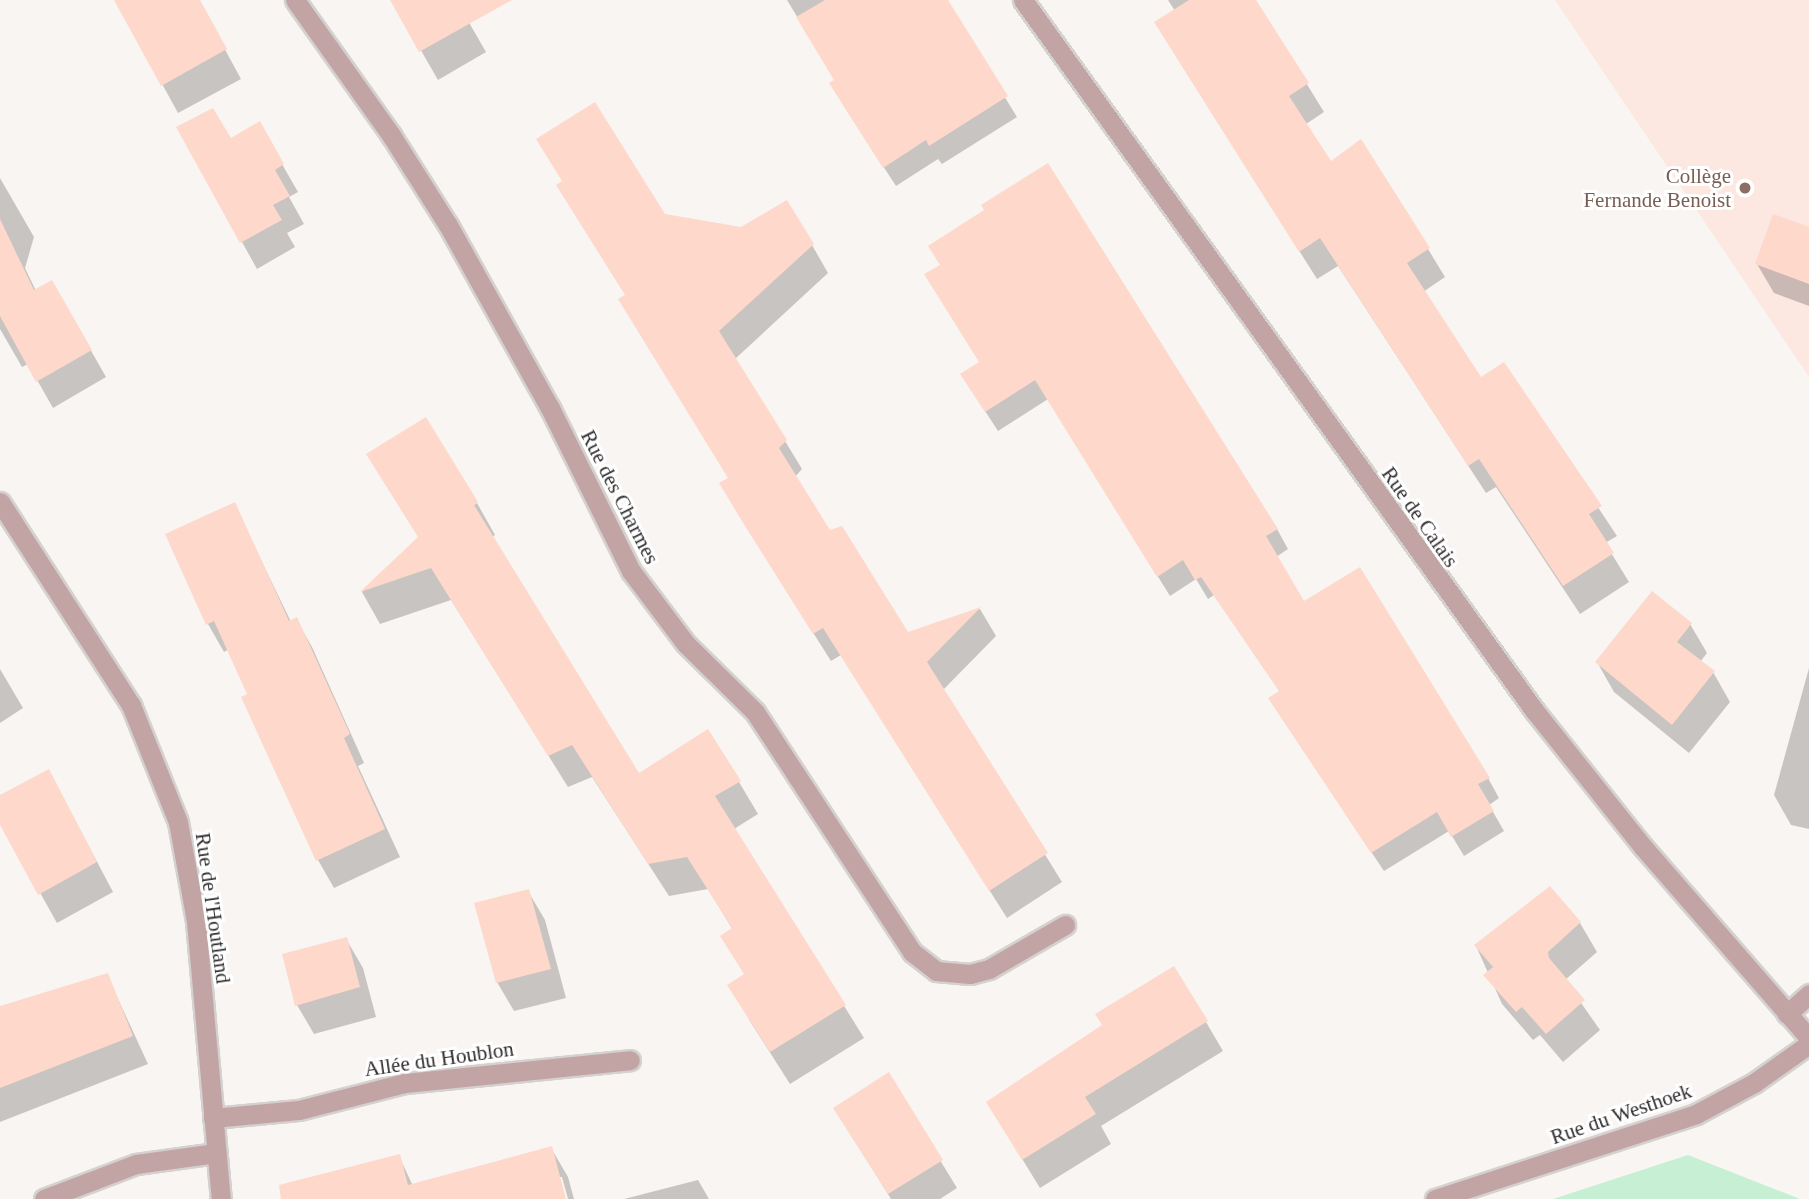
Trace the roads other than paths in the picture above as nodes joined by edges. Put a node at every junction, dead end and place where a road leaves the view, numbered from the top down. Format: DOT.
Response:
graph roads {
  1 [pos="295,0"];
  2 [pos="1023,0"];
  3 [pos="0,502"];
  4 [pos="1065,925"];
  5 [pos="1809,994"];
  6 [pos="1787,1014"];
  7 [pos="1809,1038"];
  8 [pos="1809,1044"];
  9 [pos="630,1060"];
  10 [pos="213,1118"];
  11 [pos="216,1153"];
  12 [pos="44,1199"];
  13 [pos="221,1199"];
  14 [pos="1435,1199"];
  1 -- 4 [label="street, Rue des Charmes"];
  2 -- 6 [label="street, Rue de Calais"];
  3 -- 10 [label="street, Rue de l'Houtland"];
  5 -- 6 [label="street"];
  6 -- 7 [label="street, Rue de Calais"];
  8 -- 14 [label="street, Rue du Westhoek"];
  9 -- 10 [label="street, Allée du Houblon"];
  10 -- 11 [label="street, Rue de l'Houtland"];
  11 -- 12 [label="street"];
  11 -- 13 [label="street, Rue de l'Houtland"];
}
